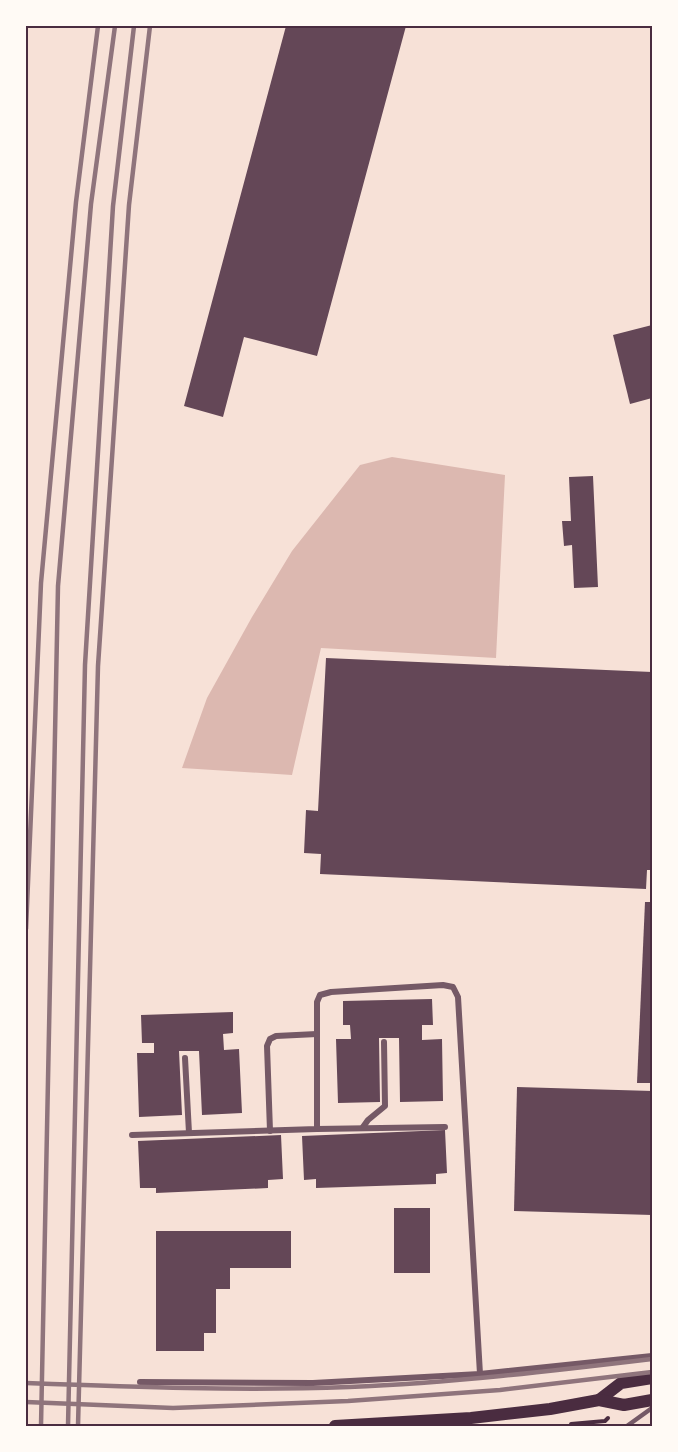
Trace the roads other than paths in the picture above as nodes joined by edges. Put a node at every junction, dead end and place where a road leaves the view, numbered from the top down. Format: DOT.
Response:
graph roads {
  1 [pos="317,1034"];
  2 [pos="384,1042"];
  3 [pos="185,1058"];
  4 [pos="363,1127"];
  5 [pos="445,1127"];
  6 [pos="317,1129"];
  7 [pos="270,1131"];
  8 [pos="189,1133"];
  9 [pos="132,1135"];
  10 [pos="652,1356"];
  11 [pos="480,1374"];
  12 [pos="651,1378"];
  13 [pos="140,1382"];
  14 [pos="599,1400"];
  15 [pos="652,1400"];
  16 [pos="652,1408"];
  17 [pos="335,1426"];
  18 [pos="627,1426"];
  1 -- 6 [label="street"];
  1 -- 7 [label="street"];
  1 -- 11 [label="street"];
  2 -- 4 [label="street"];
  3 -- 8 [label="street"];
  4 -- 5 [label="street"];
  4 -- 6 [label="street"];
  6 -- 7 [label="street"];
  7 -- 8 [label="street"];
  8 -- 9 [label="street"];
  10 -- 11 [label="street"];
  11 -- 13 [label="street"];
  12 -- 14 [label="main road"];
  14 -- 15 [label="main road"];
  14 -- 17 [label="main road"];
  16 -- 18 [label="lane"];
}
